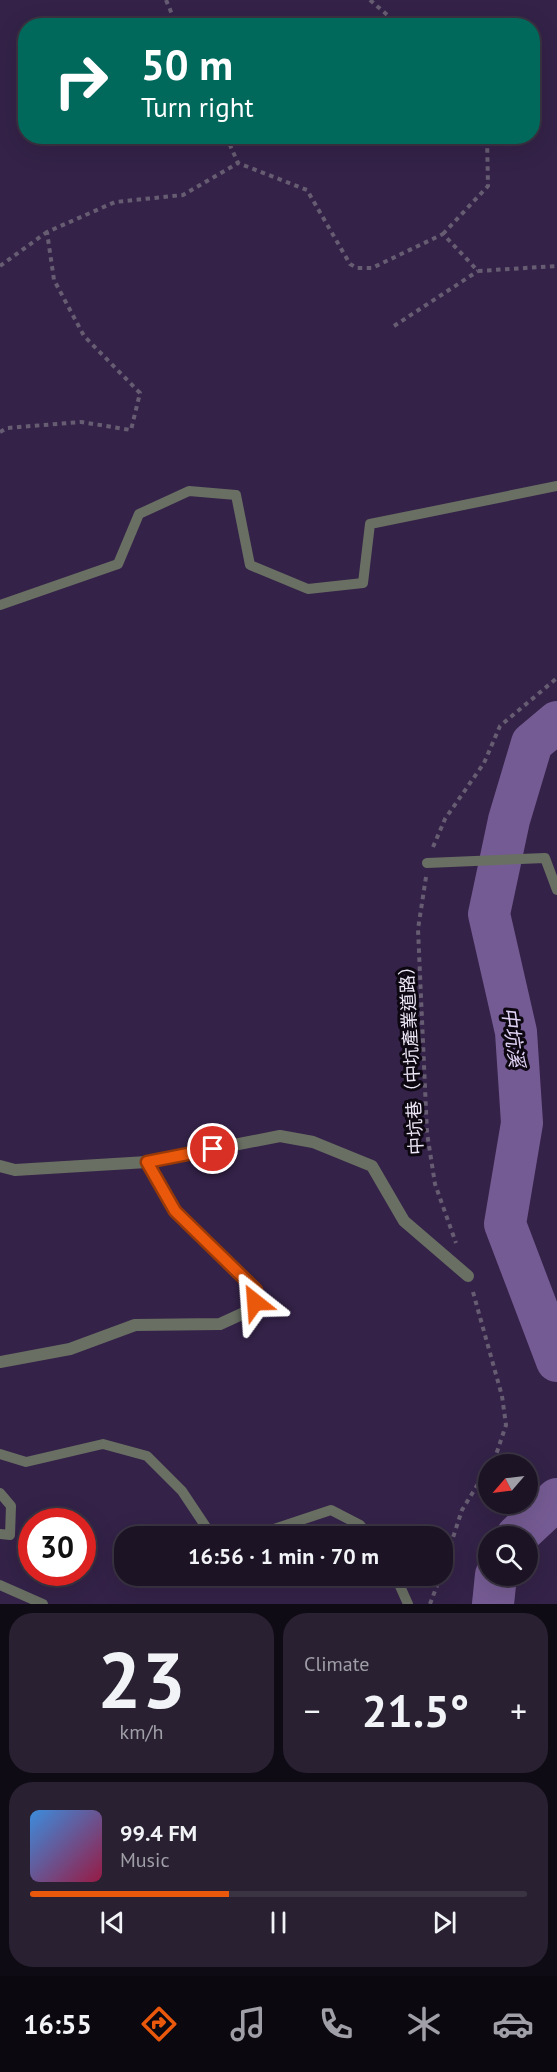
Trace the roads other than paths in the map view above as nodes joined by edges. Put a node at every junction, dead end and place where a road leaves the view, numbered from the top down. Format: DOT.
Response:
graph roads {
  1 [pos="557,486"];
  2 [pos="0,605"];
  3 [pos="431,863"];
  4 [pos="557,890"];
  5 [pos="147,1162"];
  6 [pos="0,1166"];
  7 [pos="468,1276"];
  8 [pos="0,1362"];
  9 [pos="0,1454"];
  10 [pos="0,1493"];
  11 [pos="205,1526"];
  12 [pos="283,1526"];
  13 [pos="361,1526"];
  14 [pos="0,1534"];
  15 [pos="0,1585"];
  16 [pos="400,1586"];
  17 [pos="42,1604"];
  18 [pos="408,1604"];
  1 -- 2 [label="lane"];
  3 -- 4 [label="lane"];
  5 -- 6 [label="street"];
  5 -- 7 [label="street"];
  5 -- 8 [label="street"];
  9 -- 11 [label="lane"];
  10 -- 14 [label="lane"];
  12 -- 13 [label="lane"];
  15 -- 17 [label="lane"];
  16 -- 18 [label="lane"];
}
